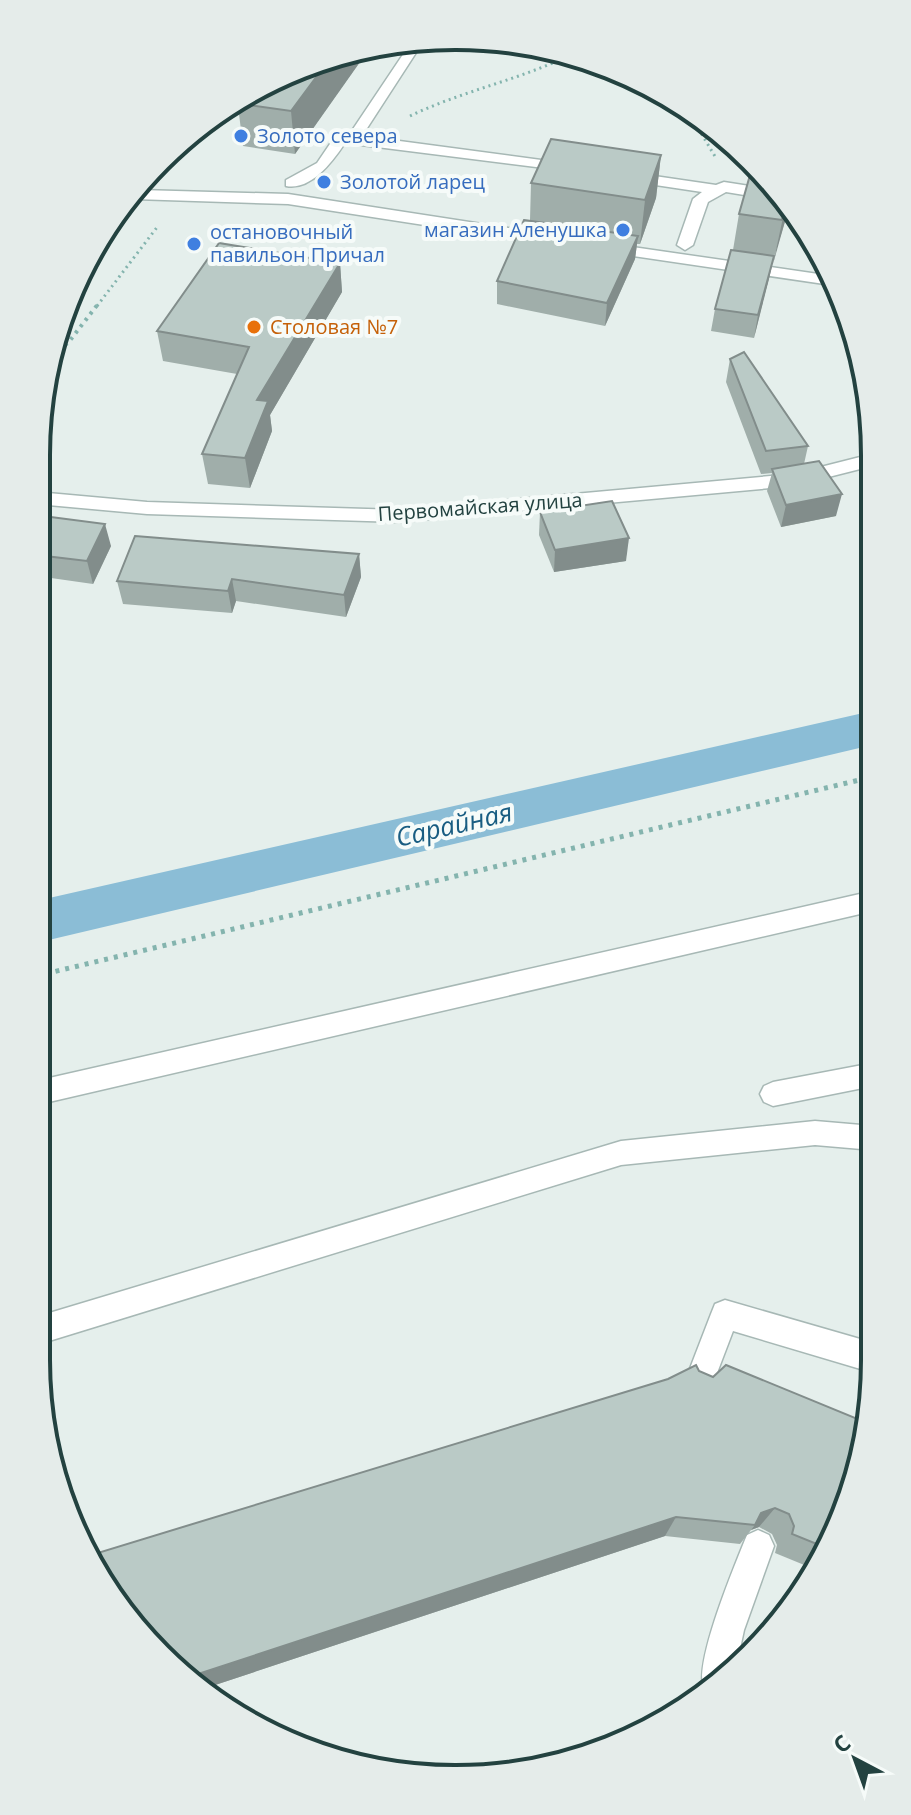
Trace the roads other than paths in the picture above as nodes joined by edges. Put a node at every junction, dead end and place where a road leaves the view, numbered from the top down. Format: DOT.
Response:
graph roads {
  1 [pos="411,52"];
  2 [pos="353,139"];
  3 [pos="291,183"];
  4 [pos="722,188"];
  5 [pos="764,193"];
  6 [pos="145,195"];
  7 [pos="563,242"];
  8 [pos="685,245"];
  9 [pos="594,246"];
  10 [pos="821,280"];
  11 [pos="861,463"];
  12 [pos="50,499"];
  13 [pos="861,904"];
  14 [pos="861,1076"];
  15 [pos="50,1090"];
  16 [pos="773,1094"];
  17 [pos="861,1137"];
  18 [pos="50,1327"];
  19 [pos="861,1354"];
  20 [pos="699,1384"];
  21 [pos="758,1546"];
  22 [pos="720,1666"];
  1 -- 2 [label="street"];
  2 -- 3 [label="street"];
  2 -- 4 [label="street"];
  4 -- 5 [label="street"];
  4 -- 8 [label="street"];
  6 -- 7 [label="street"];
  9 -- 10 [label="street"];
  11 -- 12 [label="street, Первомайская улица"];
  13 -- 15 [label="street"];
  14 -- 16 [label="street"];
  17 -- 18 [label="street"];
  19 -- 20 [label="street"];
  21 -- 22 [label="street"];
}
